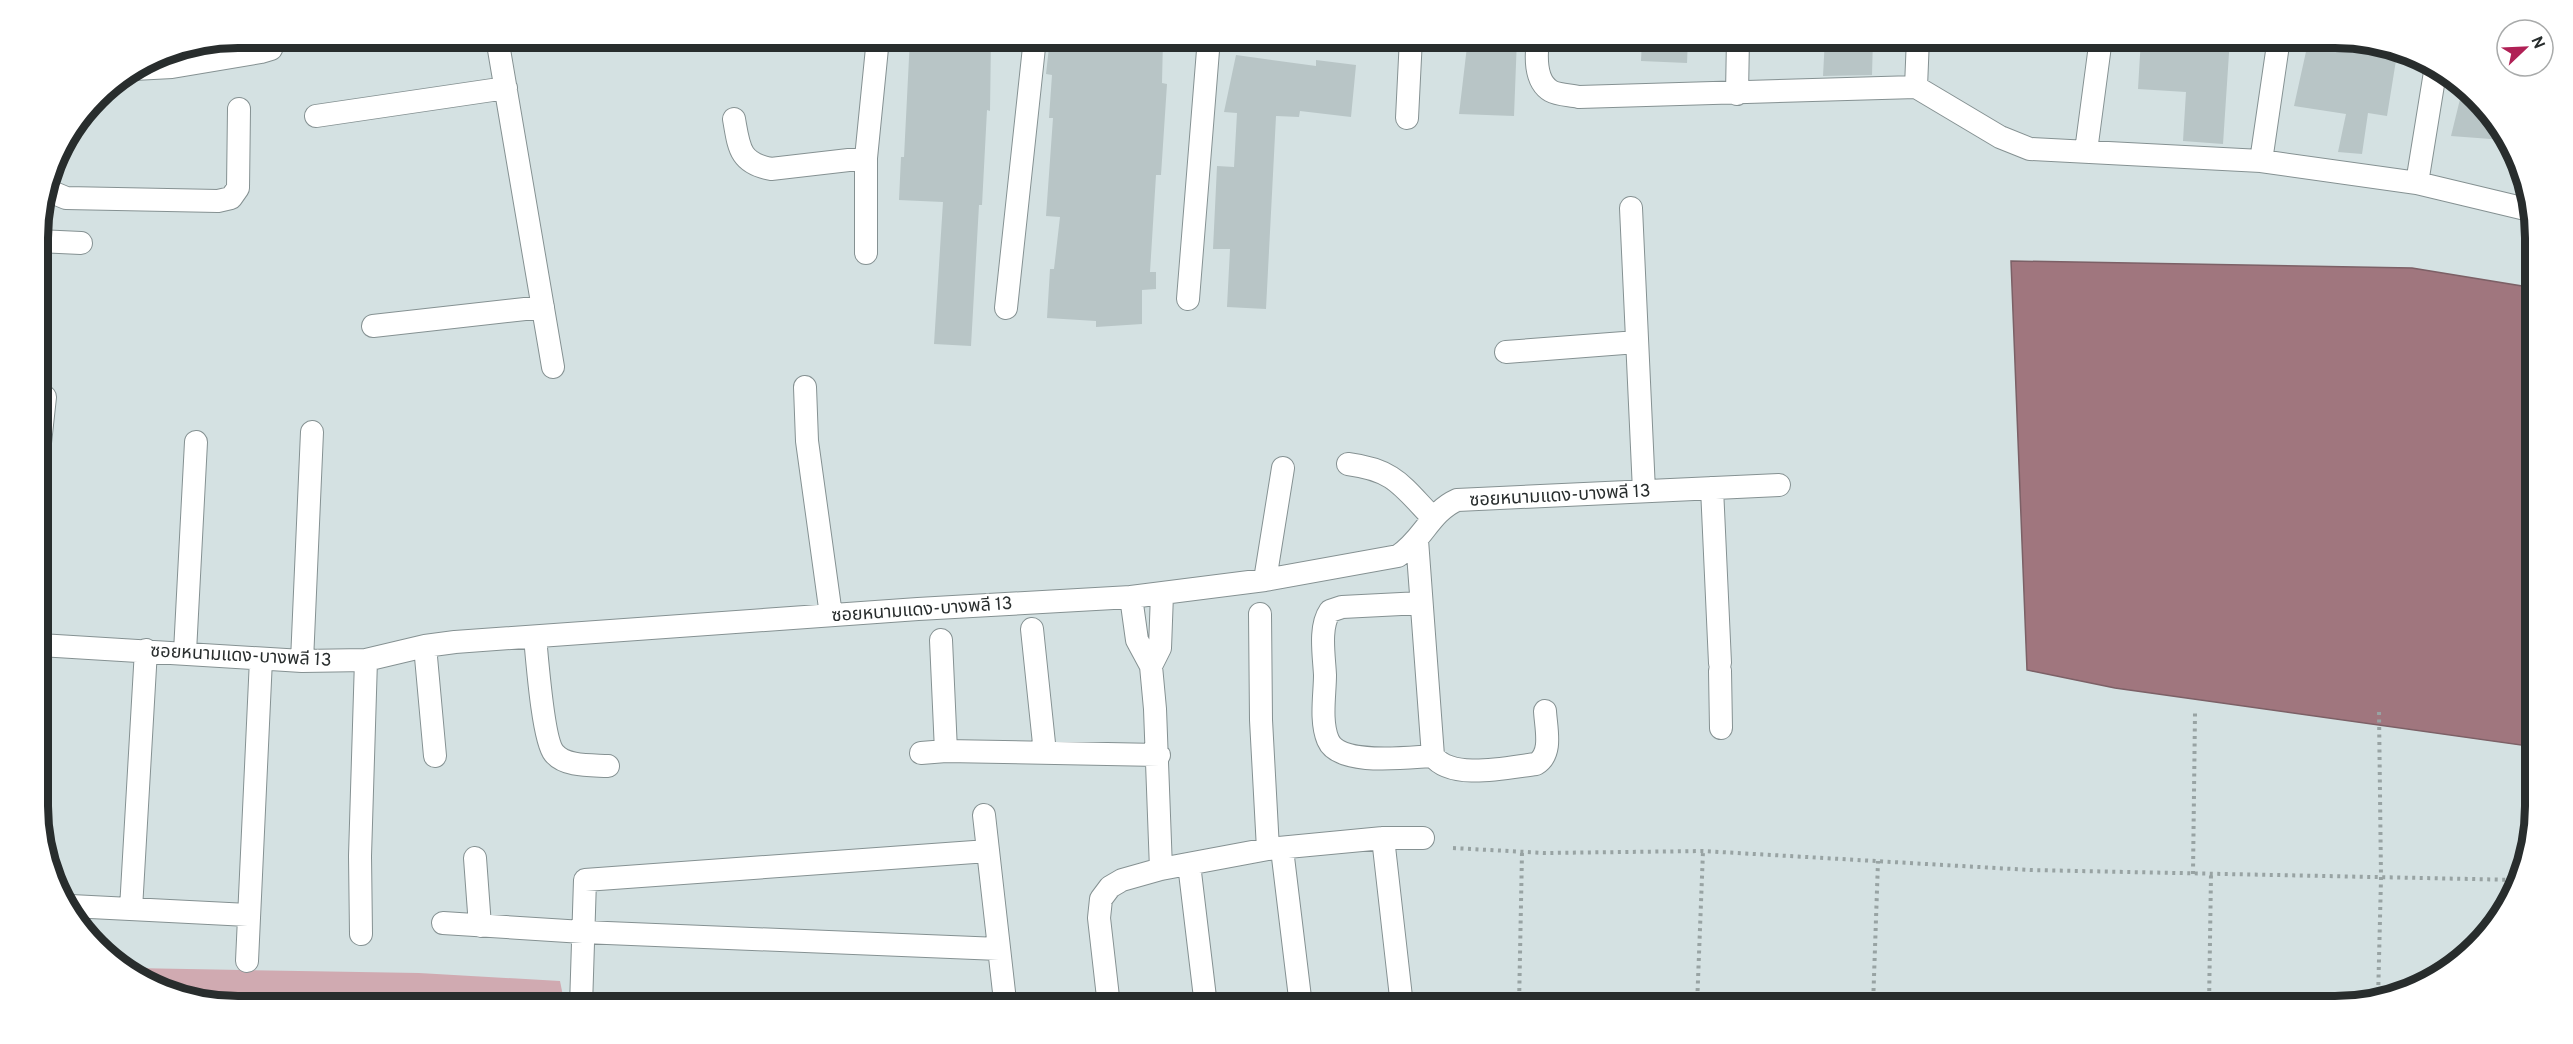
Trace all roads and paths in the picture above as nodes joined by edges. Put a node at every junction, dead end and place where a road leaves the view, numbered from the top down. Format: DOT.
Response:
graph roads {
  1 [pos="271,48"];
  2 [pos="499,48"];
  3 [pos="877,48"];
  4 [pos="1034,48"];
  5 [pos="1208,48"];
  6 [pos="1411,48"];
  7 [pos="1538,48"];
  8 [pos="1738,48"];
  9 [pos="1918,48"];
  10 [pos="2100,48"];
  11 [pos="2277,48"];
  12 [pos="153,68"];
  13 [pos="2434,76"];
  14 [pos="1916,87"];
  15 [pos="506,88"];
  16 [pos="1737,94"];
  17 [pos="239,109"];
  18 [pos="316,116"];
  19 [pos="1407,118"];
  20 [pos="734,119"];
  21 [pos="2086,151"];
  22 [pos="866,158"];
  23 [pos="2261,161"];
  24 [pos="2417,183"];
  25 [pos="53,193"];
  26 [pos="1631,208"];
  27 [pos="2522,208"];
  28 [pos="48,241"];
  29 [pos="81,243"];
  30 [pos="866,253"];
  31 [pos="1188,299"];
  32 [pos="543,307"];
  33 [pos="1006,308"];
  34 [pos="373,326"];
  35 [pos="1637,342"];
  36 [pos="1506,352"];
  37 [pos="553,367"];
  38 [pos="805,387"];
  39 [pos="312,432"];
  40 [pos="196,442"];
  41 [pos="1348,464"];
  42 [pos="1283,468"];
  43 [pos="1779,485"];
  44 [pos="1712,488"];
  45 [pos="1644,491"];
  46 [pos="1433,518"];
  47 [pos="1417,540"];
  48 [pos="1265,580"];
  49 [pos="1162,594"];
  50 [pos="1131,597"];
  51 [pos="1421,603"];
  52 [pos="1260,614"];
  53 [pos="831,615"];
  54 [pos="1032,629"];
  55 [pos="535,637"];
  56 [pos="941,640"];
  57 [pos="48,645"];
  58 [pos="425,646"];
  59 [pos="146,650"];
  60 [pos="185,652"];
  61 [pos="261,659"];
  62 [pos="366,660"];
  63 [pos="302,661"];
  64 [pos="1150,666"];
  65 [pos="1545,711"];
  66 [pos="2379,711"];
  67 [pos="2195,713"];
  68 [pos="1721,728"];
  69 [pos="946,751"];
  70 [pos="921,753"];
  71 [pos="1045,753"];
  72 [pos="1159,755"];
  73 [pos="435,756"];
  74 [pos="1433,756"];
  75 [pos="608,766"];
  76 [pos="984,815"];
  77 [pos="1383,838"];
  78 [pos="1423,838"];
  79 [pos="1453,848"];
  80 [pos="1275,849"];
  81 [pos="988,851"];
  82 [pos="1702,851"];
  83 [pos="1522,852"];
  84 [pos="475,858"];
  85 [pos="1878,861"];
  86 [pos="1189,864"];
  87 [pos="1161,869"];
  88 [pos="2193,874"];
  89 [pos="2211,874"];
  90 [pos="2380,878"];
  91 [pos="2509,880"];
  92 [pos="77,906"];
  93 [pos="131,909"];
  94 [pos="248,915"];
  95 [pos="443,924"];
  96 [pos="480,926"];
  97 [pos="583,932"];
  98 [pos="361,934"];
  99 [pos="999,949"];
  100 [pos="247,961"];
  101 [pos="2378,990"];
  102 [pos="581,996"];
  103 [pos="1004,996"];
  104 [pos="1108,996"];
  105 [pos="1205,996"];
  106 [pos="1299,996"];
  107 [pos="1401,996"];
  108 [pos="1519,996"];
  109 [pos="1697,996"];
  110 [pos="1873,996"];
  111 [pos="2209,996"];
  1 -- 12 [label="street"];
  2 -- 15 [label="street"];
  3 -- 22 [label="street"];
  4 -- 33 [label="street"];
  5 -- 31 [label="street"];
  6 -- 19 [label="street"];
  7 -- 16 [label="street"];
  8 -- 16 [label="street"];
  9 -- 14 [label="street"];
  10 -- 21 [label="street"];
  11 -- 23 [label="street"];
  13 -- 24 [label="street"];
  14 -- 16 [label="street"];
  14 -- 21 [label="street"];
  15 -- 18 [label="street"];
  15 -- 32 [label="street"];
  17 -- 25 [label="street"];
  20 -- 22 [label="street"];
  21 -- 23 [label="street"];
  22 -- 30 [label="street"];
  23 -- 24 [label="street"];
  24 -- 27 [label="street"];
  26 -- 35 [label="street"];
  28 -- 29 [label="street"];
  32 -- 34 [label="street"];
  32 -- 37 [label="street"];
  35 -- 36 [label="street"];
  35 -- 45 [label="street"];
  38 -- 53 [label="street"];
  39 -- 63 [label="street"];
  40 -- 60 [label="street"];
  41 -- 46 [label="street"];
  42 -- 48 [label="street"];
  43 -- 44 [label="street, ซอยหนามแดง-บางพลี 13"];
  44 -- 45 [label="street, ซอยหนามแดง-บางพลี 13"];
  44 -- 68 [label="street"];
  45 -- 46 [label="street, ซอยหนามแดง-บางพลี 13"];
  46 -- 47 [label="street, ซอยหนามแดง-บางพลี 13"];
  47 -- 48 [label="street, ซอยหนามแดง-บางพลี 13"];
  47 -- 51 [label="street"];
  48 -- 49 [label="street, ซอยหนามแดง-บางพลี 13"];
  49 -- 50 [label="street, ซอยหนามแดง-บางพลี 13"];
  49 -- 64 [label="street"];
  50 -- 53 [label="street, ซอยหนามแดง-บางพลี 13"];
  50 -- 64 [label="street"];
  51 -- 74 [label="street"];
  51 -- 74 [label="street"];
  52 -- 80 [label="street"];
  53 -- 55 [label="street, ซอยหนามแดง-บางพลี 13"];
  54 -- 71 [label="street"];
  55 -- 58 [label="street, ซอยหนามแดง-บางพลี 13"];
  55 -- 75 [label="street"];
  56 -- 69 [label="street"];
  57 -- 59 [label="street, ซอยหนามแดง-บางพลี 13"];
  58 -- 62 [label="street, ซอยหนามแดง-บางพลี 13"];
  58 -- 73 [label="street"];
  59 -- 60 [label="street, ซอยหนามแดง-บางพลี 13"];
  59 -- 93 [label="street"];
  60 -- 61 [label="street, ซอยหนามแดง-บางพลี 13"];
  61 -- 63 [label="street, ซอยหนามแดง-บางพลี 13"];
  61 -- 94 [label="street"];
  62 -- 63 [label="street, ซอยหนามแดง-บางพลี 13"];
  62 -- 98 [label="street"];
  64 -- 72 [label="street"];
  65 -- 74 [label="street"];
  66 -- 90 [label="path"];
  67 -- 88 [label="path"];
  69 -- 70 [label="street"];
  69 -- 71 [label="street"];
  71 -- 72 [label="street"];
  72 -- 87 [label="street"];
  76 -- 81 [label="street"];
  77 -- 78 [label="street"];
  77 -- 80 [label="street"];
  77 -- 107 [label="street"];
  79 -- 83 [label="path"];
  80 -- 86 [label="street"];
  80 -- 106 [label="street"];
  81 -- 97 [label="street"];
  81 -- 99 [label="street"];
  82 -- 83 [label="path"];
  82 -- 85 [label="path"];
  82 -- 109 [label="path"];
  83 -- 108 [label="path"];
  84 -- 96 [label="street"];
  85 -- 88 [label="path"];
  85 -- 110 [label="path"];
  86 -- 87 [label="street"];
  86 -- 105 [label="street"];
  87 -- 104 [label="street"];
  88 -- 89 [label="path"];
  89 -- 90 [label="path"];
  89 -- 111 [label="path"];
  90 -- 91 [label="path"];
  90 -- 101 [label="path"];
  92 -- 93 [label="street"];
  93 -- 94 [label="street"];
  94 -- 100 [label="street"];
  95 -- 96 [label="street"];
  96 -- 97 [label="street"];
  97 -- 99 [label="street"];
  97 -- 102 [label="street"];
  99 -- 103 [label="street"];
}
